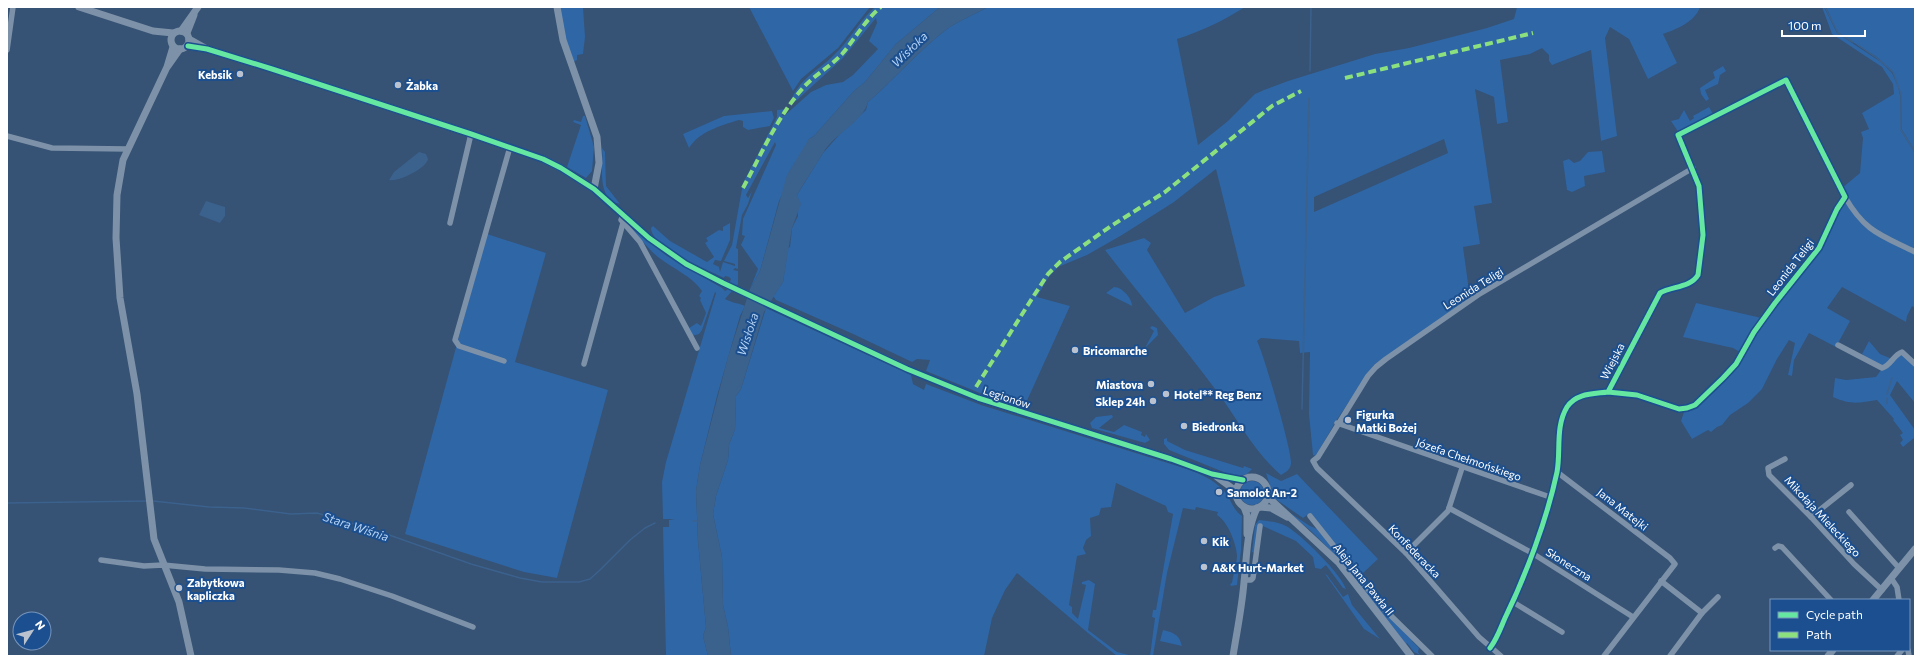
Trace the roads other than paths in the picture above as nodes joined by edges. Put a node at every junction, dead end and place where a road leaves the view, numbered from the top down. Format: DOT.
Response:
graph roads {
  1 [pos="13,7"];
  2 [pos="79,7"];
  3 [pos="557,7"];
  4 [pos="197,10"];
  5 [pos="153,31"];
  6 [pos="173,33"];
  7 [pos="186,37"];
  8 [pos="175,46"];
  9 [pos="7,50"];
  10 [pos="472,134"];
  11 [pos="7,136"];
  12 [pos="510,147"];
  13 [pos="127,149"];
  14 [pos="1693,168"];
  15 [pos="594,189"];
  16 [pos="1845,197"];
  17 [pos="623,214"];
  18 [pos="450,223"];
  19 [pos="623,223"];
  20 [pos="1915,252"];
  21 [pos="1838,345"];
  22 [pos="696,348"];
  23 [pos="504,361"];
  24 [pos="584,364"];
  25 [pos="1915,364"];
  26 [pos="1608,392"];
  27 [pos="1337,424"];
  28 [pos="1785,459"];
  29 [pos="1313,461"];
  30 [pos="1462,468"];
  31 [pos="1557,472"];
  32 [pos="1212,474"];
  33 [pos="1243,480"];
  34 [pos="1851,485"];
  35 [pos="1236,491"];
  36 [pos="1268,496"];
  37 [pos="1550,497"];
  38 [pos="1244,507"];
  39 [pos="1258,508"];
  40 [pos="1449,508"];
  41 [pos="1849,512"];
  42 [pos="1310,516"];
  43 [pos="1812,517"];
  44 [pos="1295,521"];
  45 [pos="1260,526"];
  46 [pos="1248,542"];
  47 [pos="1775,548"];
  48 [pos="1915,549"];
  49 [pos="1532,552"];
  50 [pos="1406,553"];
  51 [pos="101,560"];
  52 [pos="163,565"];
  53 [pos="1899,568"];
  54 [pos="1891,578"];
  55 [pos="1245,580"];
  56 [pos="1661,581"];
  57 [pos="1882,590"];
  58 [pos="1718,597"];
  59 [pos="1830,599"];
  60 [pos="1874,599"];
  61 [pos="1899,599"];
  62 [pos="1512,602"];
  63 [pos="1702,614"];
  64 [pos="1634,618"];
  65 [pos="473,627"];
  66 [pos="1562,632"];
  67 [pos="1490,648"];
  68 [pos="191,656"];
  69 [pos="1233,656"];
  70 [pos="1411,656"];
  71 [pos="1432,656"];
  72 [pos="1501,656"];
  73 [pos="1604,656"];
  74 [pos="1670,656"];
  1 -- 9 [label="street"];
  2 -- 5 [label="street"];
  3 -- 15 [label="street"];
  4 -- 7 [label="street"];
  5 -- 6 [label="street"];
  5 -- 8 [label="street"];
  6 -- 7 [label="street"];
  6 -- 8 [label="street"];
  7 -- 8 [label="street"];
  7 -- 10 [label="street, Legionów"];
  8 -- 13 [label="street"];
  10 -- 12 [label="street, Legionów"];
  10 -- 18 [label="street"];
  11 -- 13 [label="street"];
  12 -- 15 [label="street, Legionów"];
  12 -- 23 [label="street"];
  13 -- 52 [label="street"];
  14 -- 16 [label="street"];
  14 -- 26 [label="street, Wiejska"];
  14 -- 27 [label="street, Leonida Teligi"];
  15 -- 17 [label="street, Legionów"];
  16 -- 20 [label="street"];
  16 -- 26 [label="street, Leonida Teligi"];
  17 -- 19 [label="street"];
  17 -- 32 [label="street, Legionów"];
  19 -- 22 [label="street"];
  19 -- 24 [label="street"];
  21 -- 25 [label="street"];
  26 -- 31 [label="street, Wiejska"];
  27 -- 29 [label="street, Leonida Teligi"];
  27 -- 30 [label="street, Józefa Chełmońskiego"];
  28 -- 43 [label="street, Mikołaja Mieleckiego"];
  29 -- 50 [label="street, Konfederacka"];
  30 -- 37 [label="street, Józefa Chełmońskiego"];
  30 -- 40 [label="street"];
  31 -- 37 [label="street, Wiejska"];
  31 -- 56 [label="street, Jana Matejki"];
  32 -- 33 [label="street, Legionów"];
  32 -- 35 [label="street, Legionów"];
  33 -- 35 [label="street"];
  33 -- 36 [label="street"];
  34 -- 43 [label="street"];
  35 -- 38 [label="street"];
  36 -- 39 [label="street"];
  36 -- 44 [label="street, Aleja Jana Pawła II"];
  37 -- 49 [label="street, Wiejska"];
  38 -- 39 [label="street"];
  38 -- 46 [label="street"];
  39 -- 44 [label="street, Aleja Jana Pawła II"];
  39 -- 46 [label="street"];
  40 -- 49 [label="street, Słoneczna"];
  40 -- 50 [label="street"];
  41 -- 53 [label="street"];
  42 -- 71 [label="street"];
  43 -- 57 [label="street, Mikołaja Mieleckiego"];
  44 -- 70 [label="street, Aleja Jana Pawła II"];
  45 -- 55 [label="street"];
  46 -- 55 [label="street"];
  47 -- 59 [label="street"];
  48 -- 53 [label="street"];
  49 -- 62 [label="street, Wiejska"];
  49 -- 64 [label="street, Słoneczna"];
  50 -- 67 [label="street, Konfederacka"];
  51 -- 52 [label="street"];
  52 -- 65 [label="street"];
  52 -- 68 [label="street"];
  53 -- 54 [label="street"];
  54 -- 57 [label="street"];
  54 -- 61 [label="street"];
  55 -- 69 [label="street"];
  56 -- 63 [label="street"];
  56 -- 64 [label="street"];
  57 -- 60 [label="street"];
  58 -- 63 [label="street"];
  62 -- 66 [label="street"];
  62 -- 67 [label="street, Wiejska"];
  63 -- 74 [label="street"];
  64 -- 73 [label="street"];
  67 -- 72 [label="street, Konfederacka"];
}
